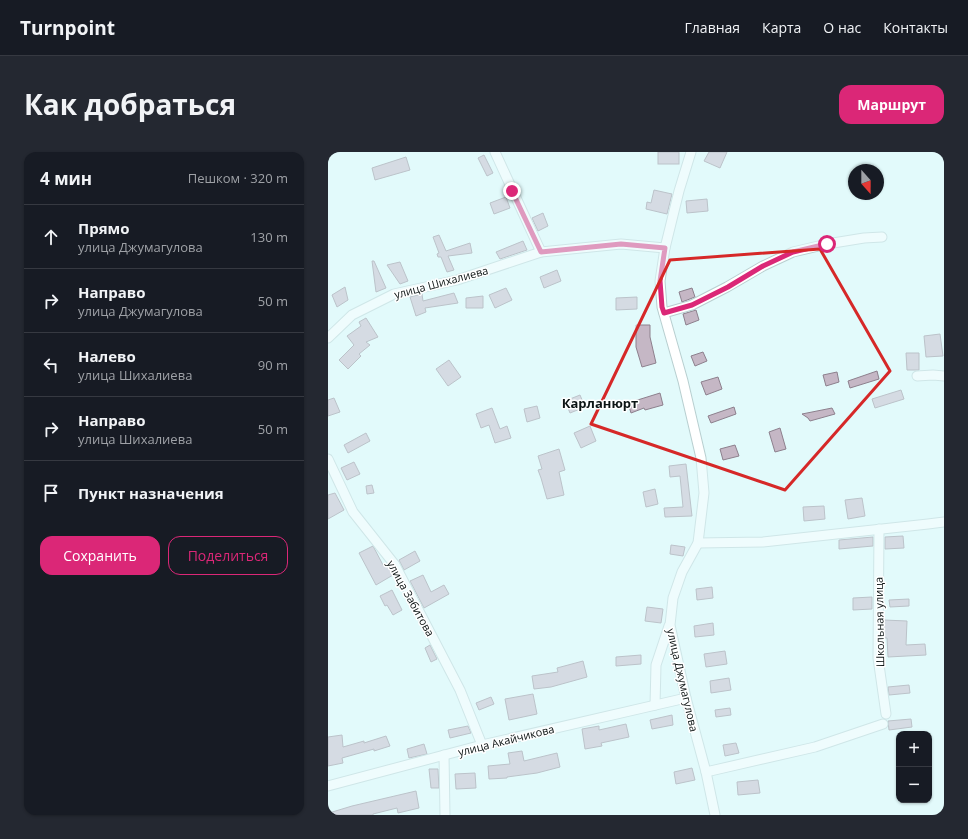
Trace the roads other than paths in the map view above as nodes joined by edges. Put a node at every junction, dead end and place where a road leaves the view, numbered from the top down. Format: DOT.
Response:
graph roads {
  1 [pos="495,152"];
  2 [pos="691,152"];
  3 [pos="882,237"];
  4 [pos="665,248"];
  5 [pos="541,252"];
  6 [pos="664,313"];
  7 [pos="328,338"];
  8 [pos="916,376"];
  9 [pos="944,376"];
  10 [pos="328,459"];
  11 [pos="944,522"];
  12 [pos="879,529"];
  13 [pos="698,543"];
  14 [pos="670,625"];
  15 [pos="686,698"];
  16 [pos="654,705"];
  17 [pos="886,714"];
  18 [pos="883,724"];
  19 [pos="482,745"];
  20 [pos="444,755"];
  21 [pos="706,772"];
  22 [pos="328,786"];
  23 [pos="445,815"];
  24 [pos="715,815"];
  1 -- 5 [label="street"];
  2 -- 4 [label="street, улица Джумагулова"];
  3 -- 6 [label="street"];
  4 -- 5 [label="street, улица Шихалиева"];
  4 -- 6 [label="street, улица Джумагулова"];
  5 -- 7 [label="street, улица Шихалиева"];
  6 -- 13 [label="street, улица Джумагулова"];
  8 -- 9 [label="street"];
  10 -- 19 [label="street, улица Забитова"];
  11 -- 12 [label="street"];
  12 -- 13 [label="street"];
  12 -- 17 [label="street, Школьная улица"];
  13 -- 14 [label="street, улица Джумагулова"];
  14 -- 15 [label="street, улица Джумагулова"];
  14 -- 16 [label="street"];
  15 -- 16 [label="street, улица Акайчикова"];
  15 -- 21 [label="street, улица Джумагулова"];
  16 -- 19 [label="street, улица Акайчикова"];
  18 -- 21 [label="street"];
  19 -- 20 [label="street, улица Акайчикова"];
  20 -- 22 [label="street, улица Акайчикова"];
  20 -- 23 [label="street"];
  21 -- 24 [label="street, улица Джумагулова"];
}
